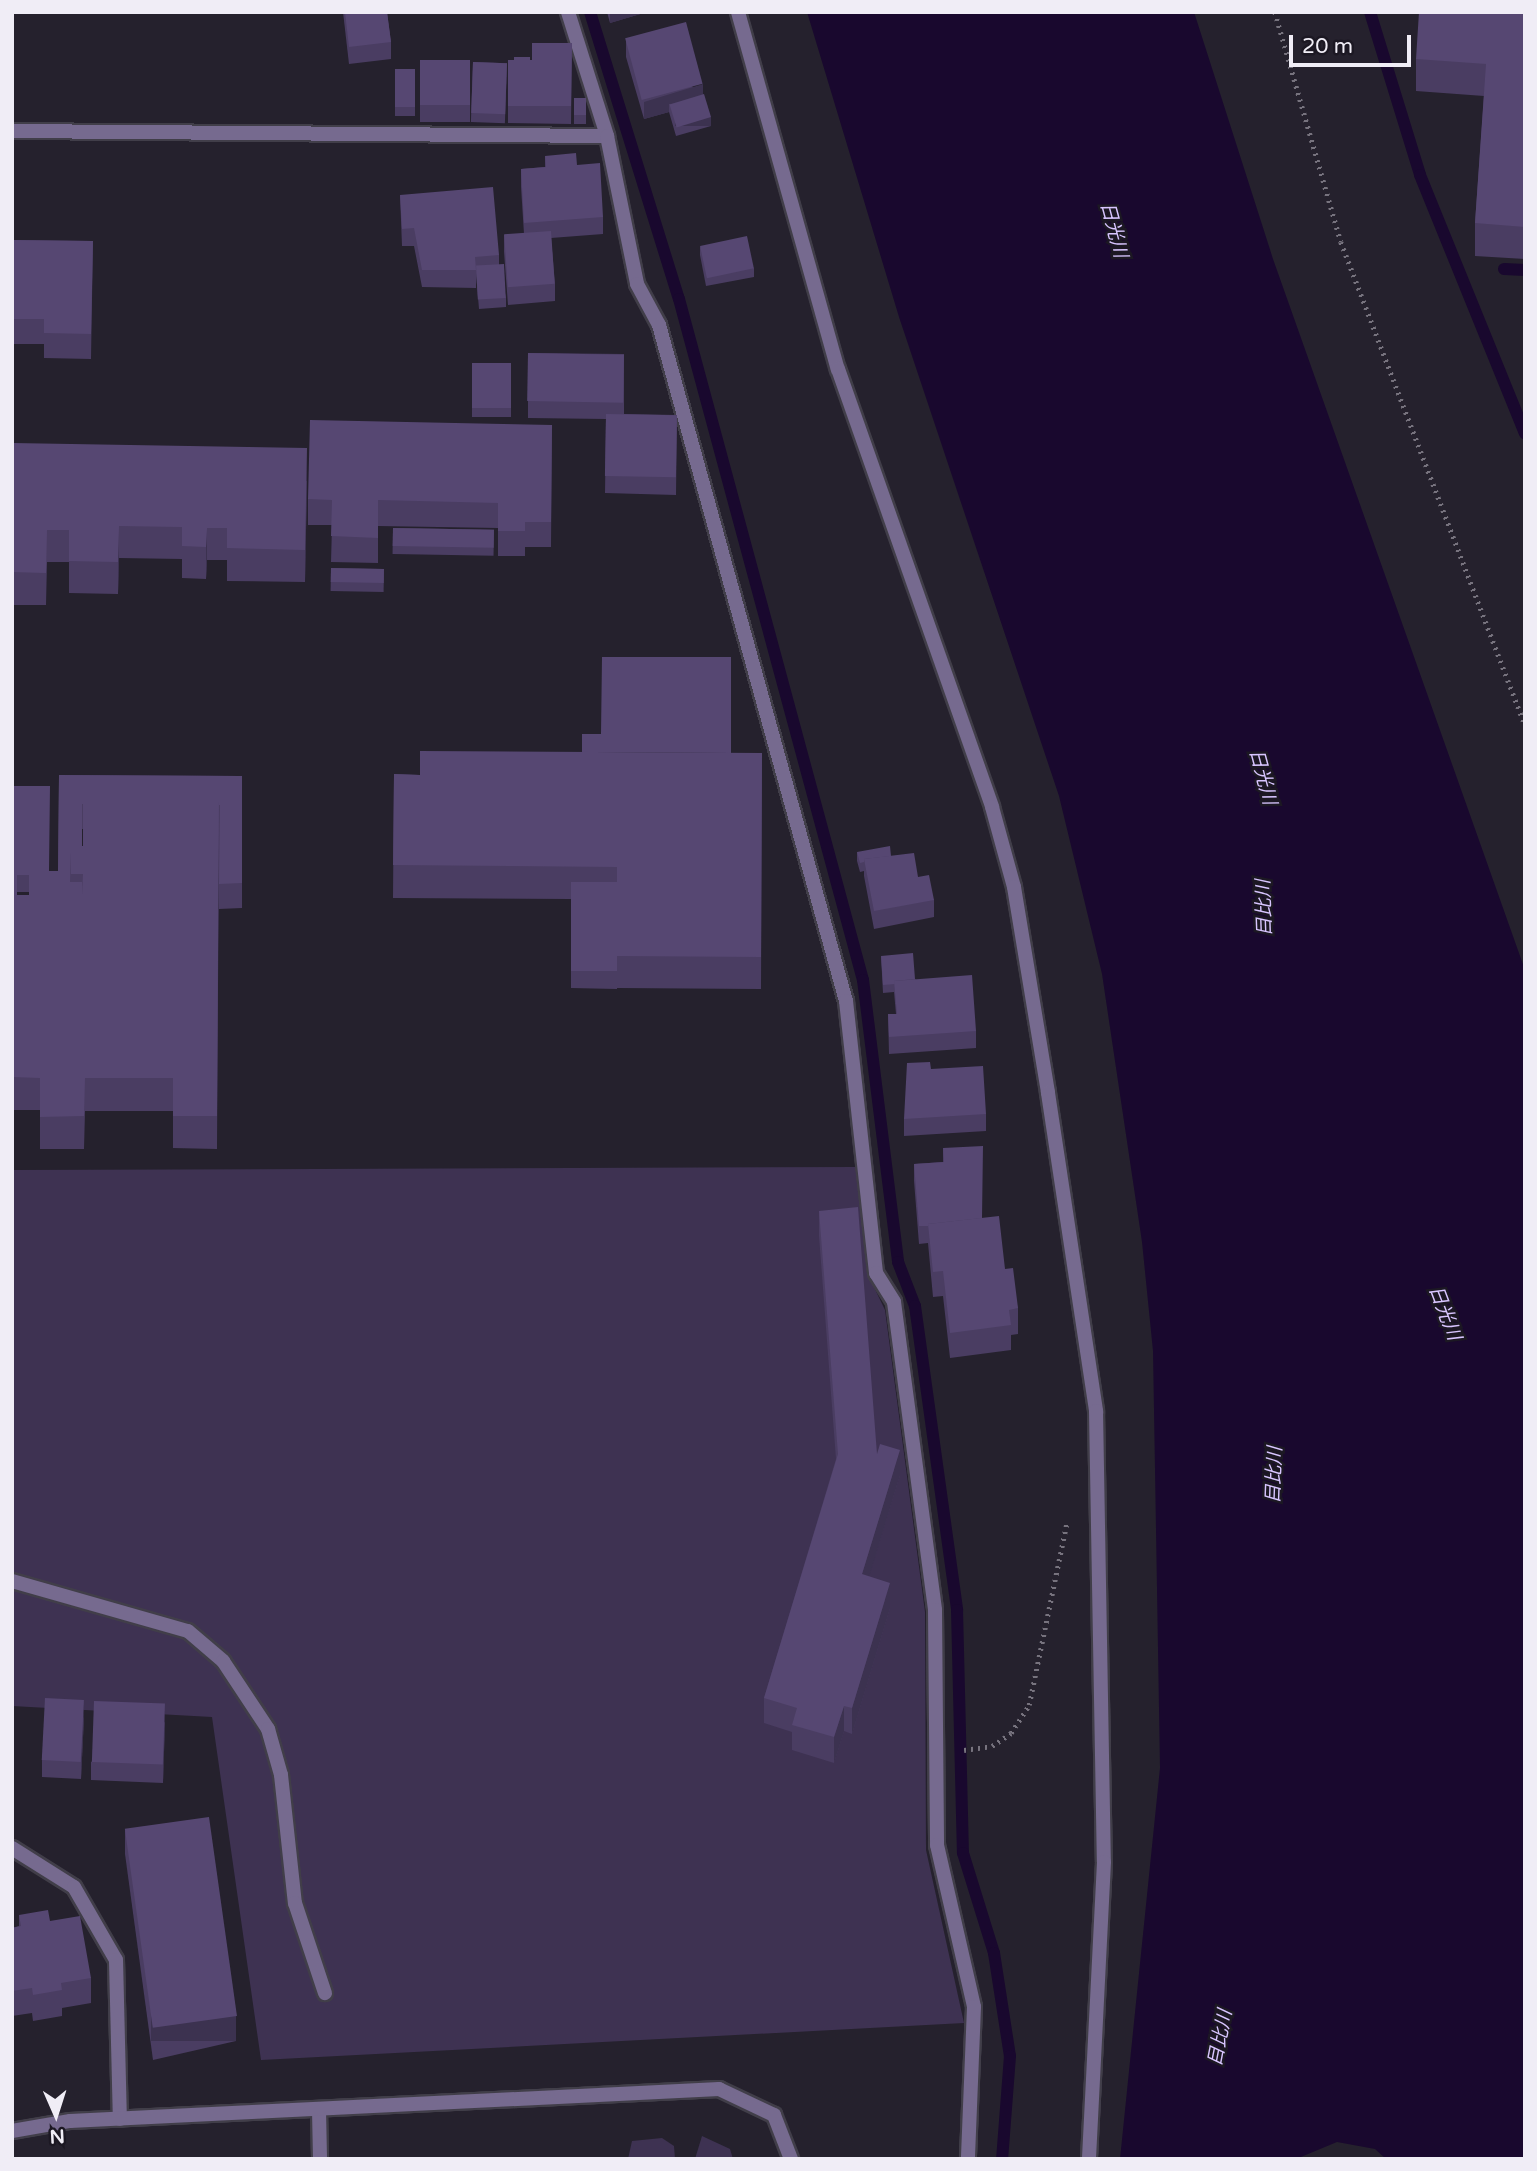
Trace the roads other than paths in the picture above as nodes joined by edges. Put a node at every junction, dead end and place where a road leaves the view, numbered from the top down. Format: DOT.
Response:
graph roads {
  1 [pos="568,12"];
  2 [pos="738,12"];
  3 [pos="12,131"];
  4 [pos="607,136"];
  5 [pos="12,1581"];
  6 [pos="12,1848"];
  7 [pos="326,1993"];
  8 [pos="319,2110"];
  9 [pos="120,2119"];
  10 [pos="12,2131"];
  11 [pos="320,2159"];
  12 [pos="791,2159"];
  13 [pos="968,2159"];
  14 [pos="1089,2159"];
  1 -- 4 [label="street"];
  2 -- 14 [label="street"];
  3 -- 4 [label="street"];
  4 -- 13 [label="street"];
  5 -- 7 [label="street"];
  6 -- 9 [label="street"];
  8 -- 9 [label="street"];
  8 -- 11 [label="street"];
  8 -- 12 [label="street"];
  9 -- 10 [label="street"];
}
